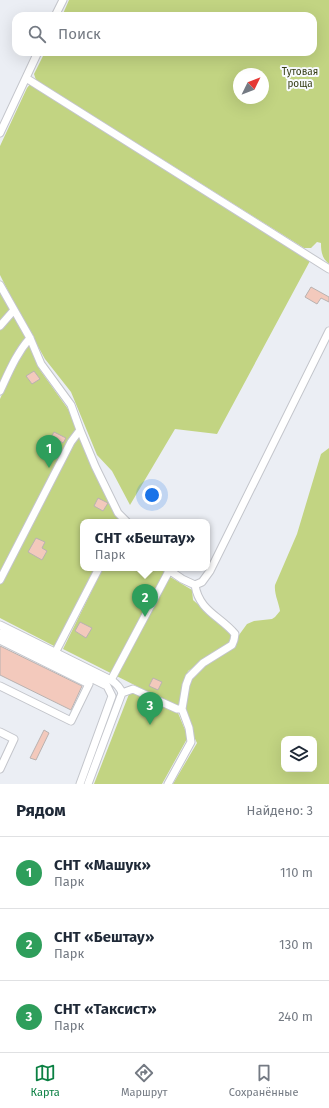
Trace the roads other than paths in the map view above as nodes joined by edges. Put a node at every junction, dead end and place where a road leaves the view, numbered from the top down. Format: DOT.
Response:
graph roads {
  1 [pos="63,0"];
  2 [pos="57,12"];
  3 [pos="36,56"];
  4 [pos="26,78"];
  5 [pos="0,133"];
  6 [pos="329,269"];
  7 [pos="0,285"];
  8 [pos="14,310"];
  9 [pos="0,326"];
  10 [pos="329,331"];
  11 [pos="30,338"];
  12 [pos="0,391"];
  13 [pos="80,430"];
  14 [pos="123,519"];
  15 [pos="97,571"];
  16 [pos="167,571"];
  17 [pos="170,571"];
  18 [pos="0,580"];
  19 [pos="195,585"];
  20 [pos="0,625"];
  21 [pos="0,633"];
  22 [pos="0,640"];
  23 [pos="55,653"];
  24 [pos="111,680"];
  25 [pos="0,686"];
  26 [pos="122,693"];
  27 [pos="182,709"];
  28 [pos="0,732"];
  29 [pos="0,769"];
  30 [pos="80,784"];
  31 [pos="88,784"];
  32 [pos="168,784"];
  1 -- 2 [label="street"];
  3 -- 4 [label="street"];
  4 -- 5 [label="street"];
  4 -- 6 [label="street"];
  7 -- 8 [label="street"];
  8 -- 9 [label="street"];
  8 -- 11 [label="street"];
  10 -- 19 [label="street"];
  11 -- 12 [label="street"];
  11 -- 13 [label="street"];
  13 -- 14 [label="street"];
  13 -- 18 [label="street"];
  15 -- 23 [label="street"];
  16 -- 24 [label="street"];
  17 -- 19 [label="street"];
  19 -- 27 [label="street"];
  20 -- 23 [label="street"];
  21 -- 30 [label="street"];
  22 -- 25 [label="street"];
  23 -- 24 [label="street"];
  24 -- 26 [label="street"];
  26 -- 27 [label="street"];
  26 -- 31 [label="street"];
  27 -- 32 [label="street"];
  28 -- 29 [label="street"];
}
